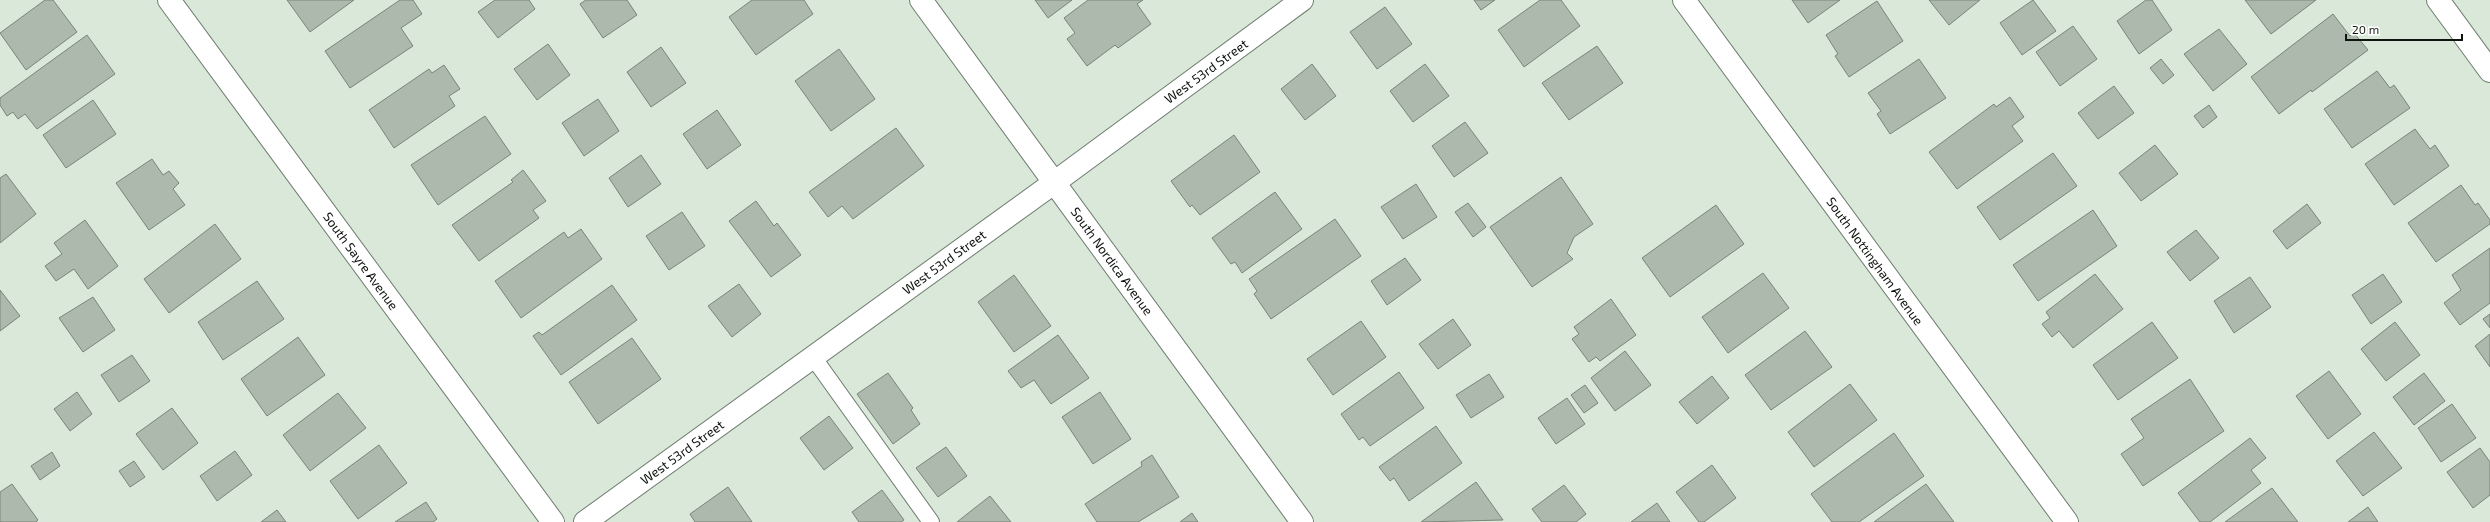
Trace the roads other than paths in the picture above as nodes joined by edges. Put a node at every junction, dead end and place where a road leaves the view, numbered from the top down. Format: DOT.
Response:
graph roads {
  1 [pos="170,0"];
  2 [pos="921,0"];
  3 [pos="1302,0"];
  4 [pos="1684,0"];
  5 [pos="2438,0"];
  6 [pos="2490,71"];
  7 [pos="1055,182"];
  8 [pos="813,357"];
  9 [pos="553,522"];
  10 [pos="585,522"];
  11 [pos="932,522"];
  12 [pos="1302,522"];
  13 [pos="2067,522"];
  1 -- 9 [label="street, South Sayre Avenue"];
  2 -- 7 [label="street, South Nordica Avenue"];
  3 -- 7 [label="street, West 53rd Street"];
  4 -- 13 [label="street, South Nottingham Avenue"];
  5 -- 6 [label="street"];
  7 -- 8 [label="street, West 53rd Street"];
  7 -- 12 [label="street, South Nordica Avenue"];
  8 -- 10 [label="street, West 53rd Street"];
  8 -- 11 [label="lane"];
}
